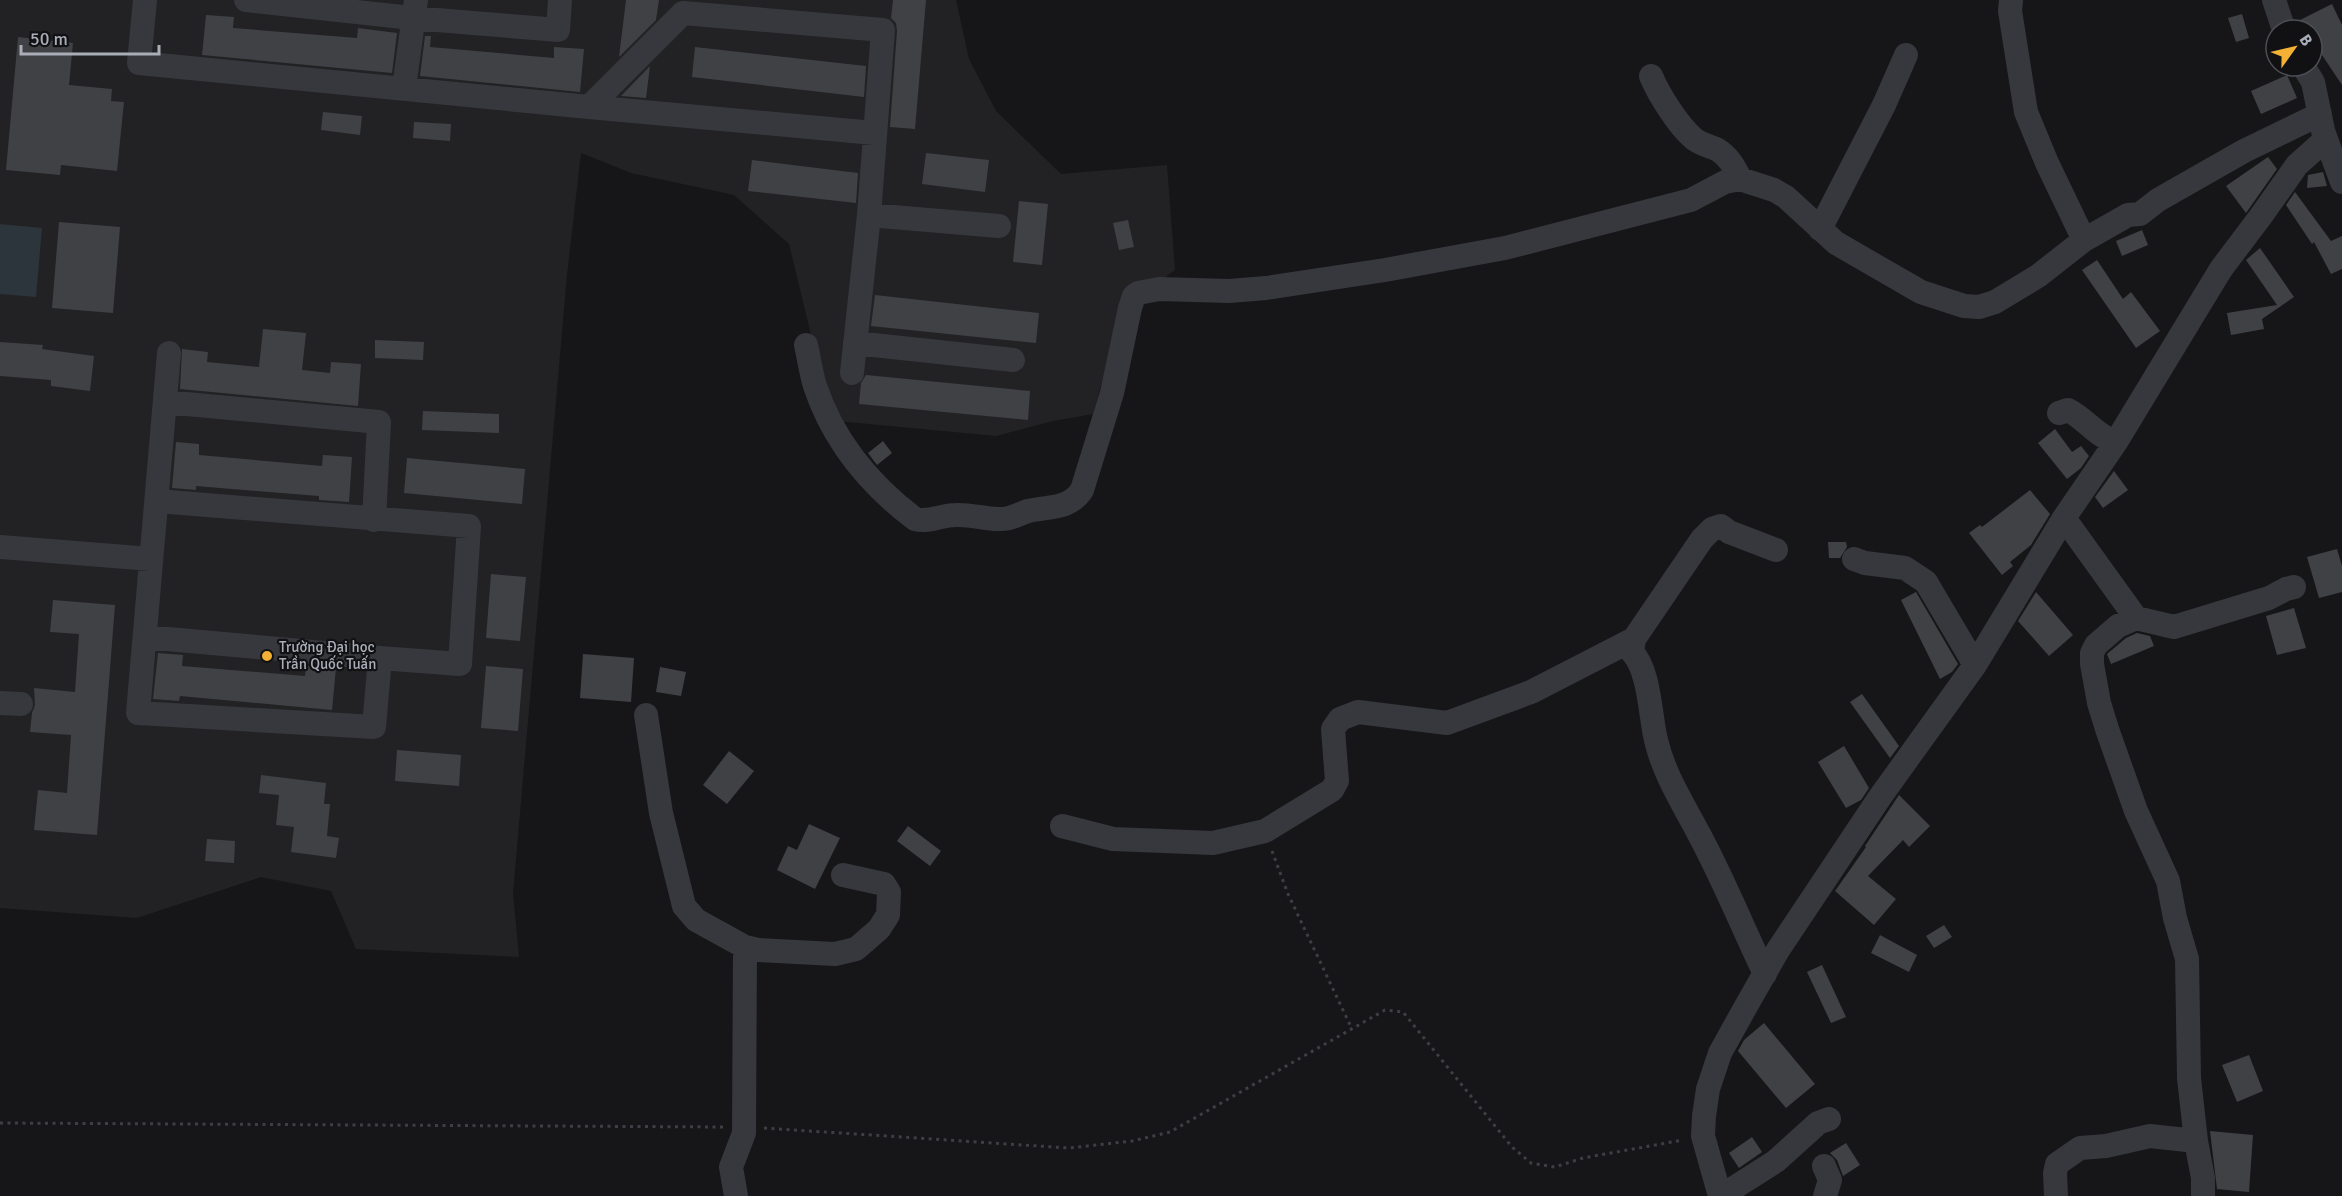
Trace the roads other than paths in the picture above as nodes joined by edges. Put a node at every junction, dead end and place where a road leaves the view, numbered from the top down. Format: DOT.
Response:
graph roads {
  1 [pos="145,0"];
  2 [pos="246,0"];
  3 [pos="560,0"];
  4 [pos="2012,0"];
  5 [pos="2274,0"];
  6 [pos="414,9"];
  7 [pos="2280,18"];
  8 [pos="1906,55"];
  9 [pos="1652,76"];
  10 [pos="2310,78"];
  11 [pos="404,88"];
  12 [pos="589,108"];
  13 [pos="2322,123"];
  14 [pos="874,133"];
  15 [pos="1740,179"];
  16 [pos="2342,182"];
  17 [pos="869,215"];
  18 [pos="999,226"];
  19 [pos="1820,230"];
  20 [pos="2084,240"];
  21 [pos="855,343"];
  22 [pos="806,345"];
  23 [pos="169,353"];
  24 [pos="1013,360"];
  25 [pos="852,373"];
  26 [pos="165,402"];
  27 [pos="2059,413"];
  28 [pos="2116,442"];
  29 [pos="157,501"];
  30 [pos="2064,518"];
  31 [pos="374,520"];
  32 [pos="0,547"];
  33 [pos="1776,550"];
  34 [pos="151,559"];
  35 [pos="1854,559"];
  36 [pos="2294,587"];
  37 [pos="2136,618"];
  38 [pos="145,637"];
  39 [pos="1634,639"];
  40 [pos="380,658"];
  41 [pos="1975,665"];
  42 [pos="646,715"];
  43 [pos="1062,826"];
  44 [pos="843,875"];
  45 [pos="745,947"];
  46 [pos="1765,974"];
  47 [pos="1829,1119"];
  48 [pos="2196,1141"];
  49 [pos="1824,1166"];
  50 [pos="736,1196"];
  51 [pos="1720,1196"];
  52 [pos="1825,1196"];
  53 [pos="2056,1196"];
  54 [pos="2203,1196"];
  1 -- 11 [label="street"];
  2 -- 6 [label="street"];
  3 -- 6 [label="street"];
  4 -- 20 [label="street"];
  5 -- 7 [label="street"];
  6 -- 11 [label="street"];
  8 -- 19 [label="street"];
  9 -- 15 [label="street"];
  10 -- 13 [label="street"];
  11 -- 12 [label="street"];
  12 -- 14 [label="street"];
  12 -- 14 [label="street"];
  13 -- 16 [label="street"];
  13 -- 20 [label="street"];
  13 -- 28 [label="street"];
  14 -- 17 [label="street"];
  15 -- 19 [label="street"];
  15 -- 22 [label="street"];
  17 -- 18 [label="street"];
  17 -- 21 [label="street"];
  19 -- 20 [label="street"];
  21 -- 24 [label="street"];
  21 -- 25 [label="street"];
  23 -- 26 [label="street"];
  26 -- 29 [label="street"];
  26 -- 31 [label="street"];
  27 -- 28 [label="street"];
  28 -- 30 [label="street"];
  29 -- 31 [label="street"];
  29 -- 34 [label="street"];
  30 -- 37 [label="street"];
  30 -- 41 [label="street"];
  31 -- 40 [label="street"];
  32 -- 34 [label="street"];
  33 -- 39 [label="street"];
  34 -- 38 [label="street"];
  35 -- 41 [label="street"];
  36 -- 37 [label="street"];
  37 -- 48 [label="street"];
  38 -- 40 [label="street"];
  38 -- 40 [label="street"];
  39 -- 43 [label="street"];
  39 -- 46 [label="street"];
  41 -- 46 [label="street"];
  42 -- 45 [label="street"];
  44 -- 45 [label="street"];
  45 -- 50 [label="street"];
  46 -- 51 [label="street"];
  47 -- 51 [label="street"];
  48 -- 53 [label="street"];
  48 -- 54 [label="street"];
  49 -- 52 [label="street"];
}
